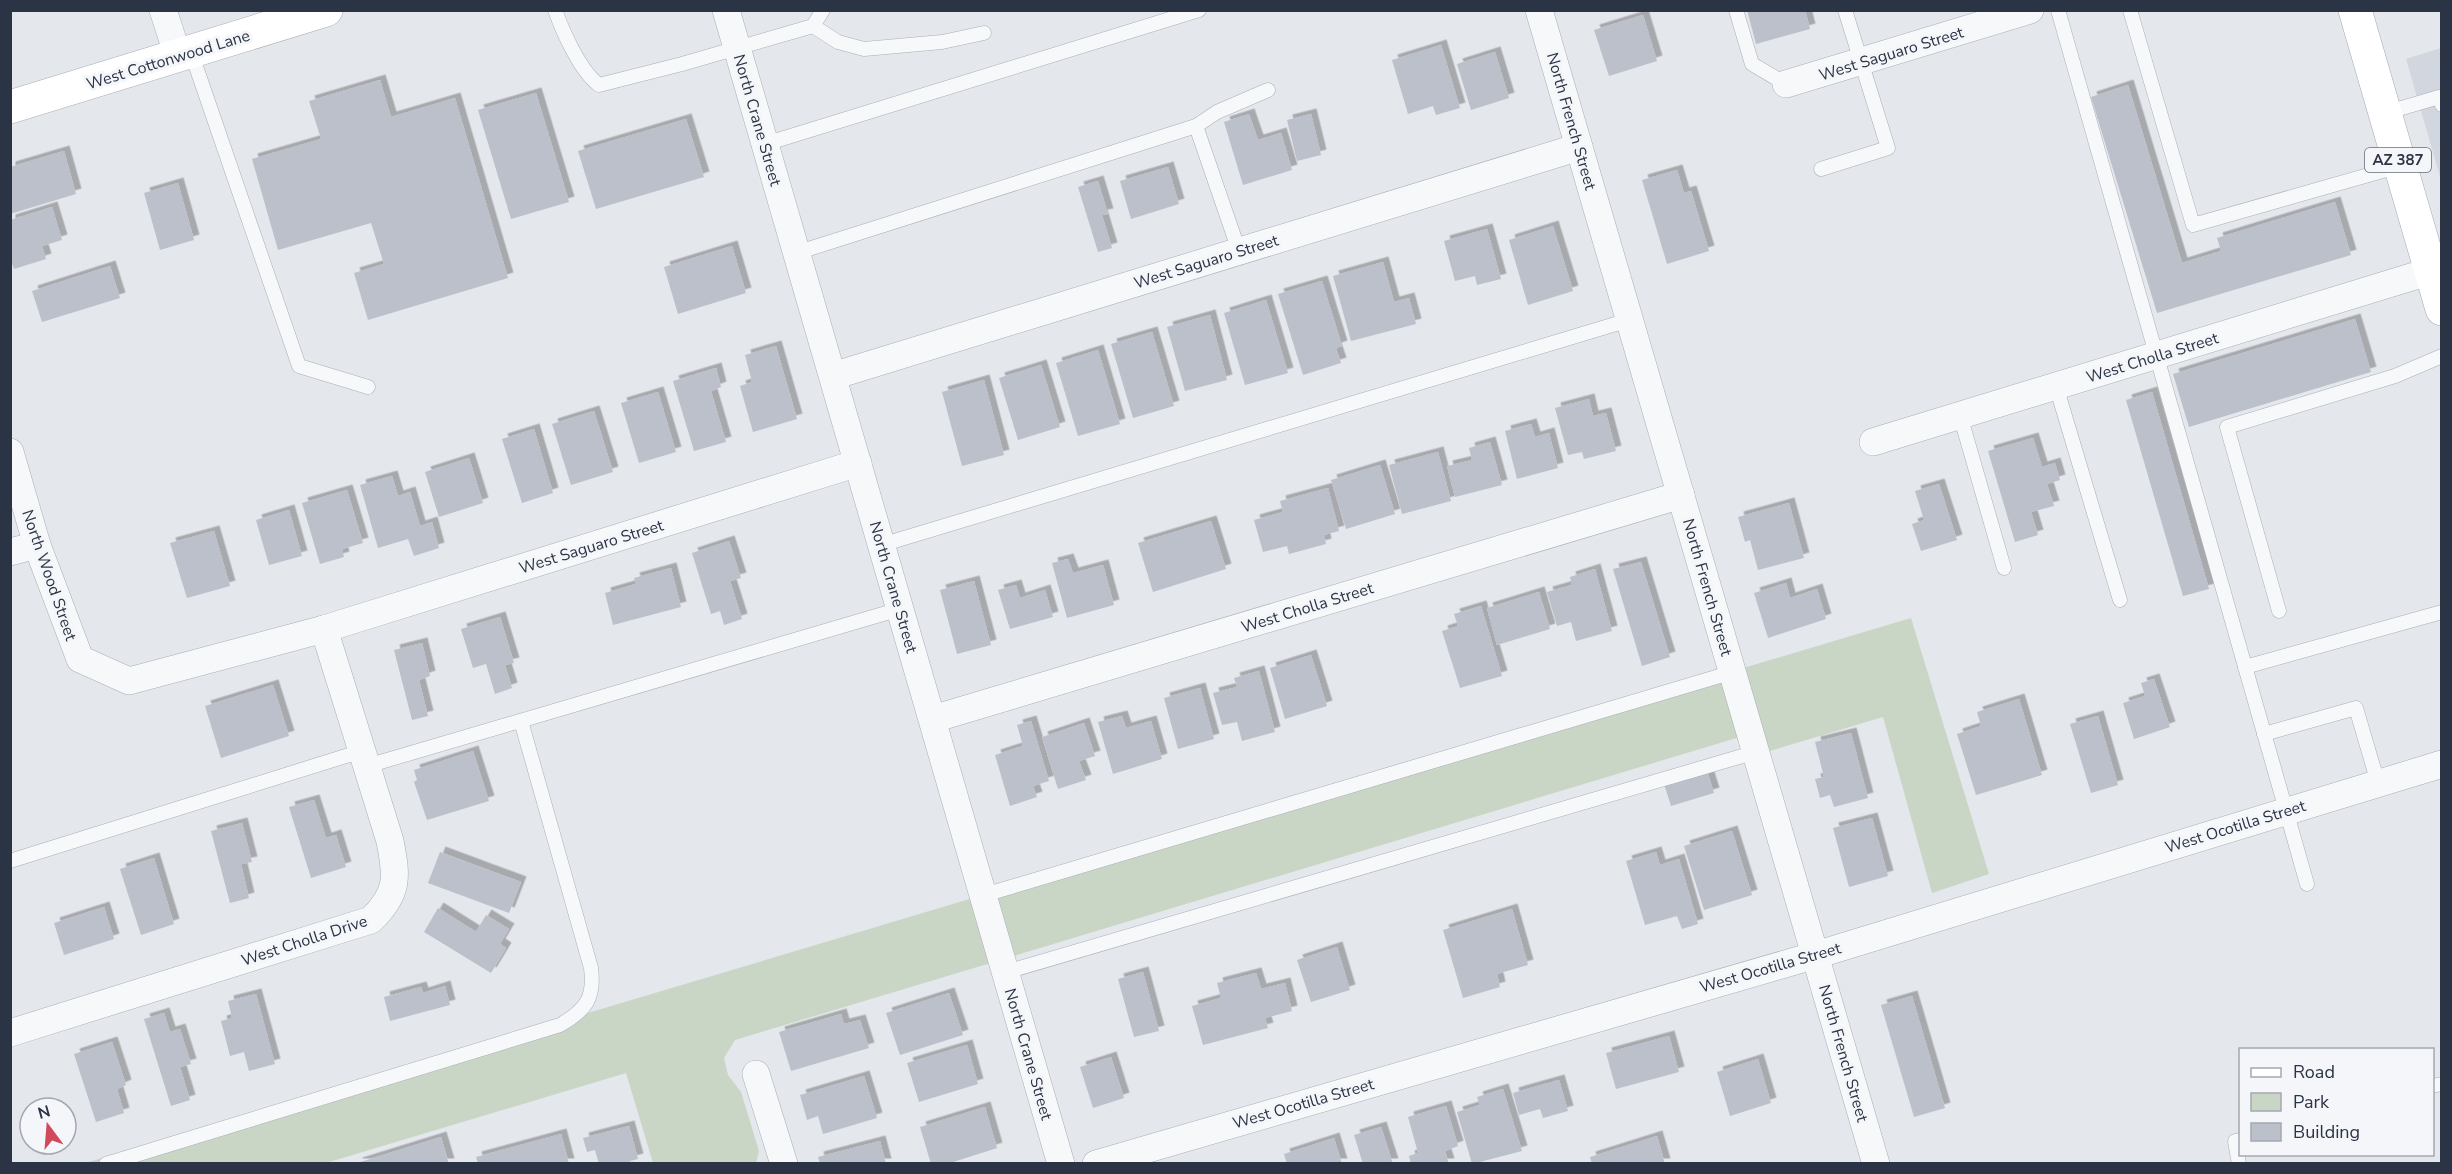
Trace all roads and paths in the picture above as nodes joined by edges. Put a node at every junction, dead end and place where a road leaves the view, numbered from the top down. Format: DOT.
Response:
graph roads {
  1 [pos="164,10"];
  2 [pos="326,10"];
  3 [pos="555,10"];
  4 [pos="726,10"];
  5 [pos="823,10"];
  6 [pos="1199,10"];
  7 [pos="1539,10"];
  8 [pos="1736,10"];
  9 [pos="1845,10"];
  10 [pos="2030,10"];
  11 [pos="2058,10"];
  12 [pos="2130,10"];
  13 [pos="2355,10"];
  14 [pos="813,26"];
  15 [pos="984,33"];
  16 [pos="737,47"];
  17 [pos="184,54"];
  18 [pos="1861,62"];
  19 [pos="1786,84"];
  20 [pos="1268,90"];
  21 [pos="2441,100"];
  22 [pos="10,107"];
  23 [pos="2385,113"];
  24 [pos="1196,126"];
  25 [pos="765,144"];
  26 [pos="1579,147"];
  27 [pos="2400,166"];
  28 [pos="1821,169"];
  29 [pos="1239,251"];
  30 [pos="796,253"];
  31 [pos="2431,271"];
  32 [pos="2442,309"];
  33 [pos="1629,320"];
  34 [pos="2157,355"];
  35 [pos="2442,356"];
  36 [pos="833,376"];
  37 [pos="2056,386"];
  38 [pos="368,387"];
  39 [pos="1960,415"];
  40 [pos="1873,442"];
  41 [pos="10,452"];
  42 [pos="858,463"];
  43 [pos="1681,495"];
  44 [pos="37,544"];
  45 [pos="881,545"];
  46 [pos="10,552"];
  47 [pos="2004,568"];
  48 [pos="2120,600"];
  49 [pos="900,609"];
  50 [pos="2279,611"];
  51 [pos="2442,612"];
  52 [pos="324,629"];
  53 [pos="2245,667"];
  54 [pos="1733,672"];
  55 [pos="933,719"];
  56 [pos="520,721"];
  57 [pos="2264,734"];
  58 [pos="1756,752"];
  59 [pos="365,758"];
  60 [pos="2442,764"];
  61 [pos="2378,783"];
  62 [pos="2286,811"];
  63 [pos="10,861"];
  64 [pos="2307,884"];
  65 [pos="984,895"];
  66 [pos="1815,955"];
  67 [pos="1006,972"];
  68 [pos="10,1033"];
  69 [pos="756,1074"];
  70 [pos="2239,1140"];
  71 [pos="106,1164"];
  72 [pos="784,1164"];
  73 [pos="1061,1164"];
  74 [pos="1096,1164"];
  75 [pos="1876,1164"];
  76 [pos="2239,1164"];
  1 -- 17 [label="street"];
  2 -- 17 [label="main road, West Cottonwood Lane"];
  3 -- 16 [label="lane"];
  4 -- 16 [label="street, North Crane Street"];
  5 -- 14 [label="lane"];
  6 -- 25 [label="lane"];
  7 -- 26 [label="street, North French Street"];
  8 -- 19 [label="lane"];
  9 -- 18 [label="lane"];
  10 -- 18 [label="street, West Saguaro Street"];
  11 -- 34 [label="lane"];
  12 -- 27 [label="lane"];
  13 -- 23 [label="main road, AZ 387"];
  14 -- 15 [label="lane"];
  14 -- 16 [label="lane"];
  16 -- 25 [label="street, North Crane Street"];
  17 -- 22 [label="main road, West Cottonwood Lane"];
  17 -- 38 [label="lane"];
  18 -- 19 [label="street, West Saguaro Street"];
  18 -- 28 [label="lane"];
  20 -- 24 [label="lane"];
  21 -- 23 [label="lane"];
  23 -- 27 [label="main road, AZ 387"];
  24 -- 29 [label="lane"];
  24 -- 30 [label="lane"];
  25 -- 30 [label="street, North Crane Street"];
  26 -- 29 [label="street, West Saguaro Street"];
  26 -- 33 [label="street, North French Street"];
  27 -- 31 [label="main road, AZ 387"];
  29 -- 36 [label="street, West Saguaro Street"];
  30 -- 36 [label="street, North Crane Street"];
  31 -- 32 [label="main road, AZ 387"];
  31 -- 34 [label="street, West Cholla Street"];
  33 -- 43 [label="street, North French Street"];
  33 -- 45 [label="lane"];
  34 -- 37 [label="street, West Cholla Street"];
  34 -- 53 [label="lane"];
  35 -- 50 [label="lane"];
  36 -- 42 [label="street, North Crane Street"];
  37 -- 39 [label="street, West Cholla Street"];
  37 -- 48 [label="lane"];
  39 -- 40 [label="street, West Cholla Street"];
  39 -- 47 [label="lane"];
  41 -- 44 [label="street, North Wood Street"];
  42 -- 45 [label="street, North Crane Street"];
  42 -- 52 [label="street, West Saguaro Street"];
  43 -- 54 [label="street, North French Street"];
  43 -- 55 [label="street, West Cholla Street"];
  44 -- 46 [label="street"];
  44 -- 52 [label="street, North Wood Street"];
  45 -- 49 [label="street, North Crane Street"];
  49 -- 55 [label="street, North Crane Street"];
  49 -- 56 [label="lane"];
  51 -- 53 [label="lane"];
  52 -- 59 [label="street, West Cholla Drive"];
  53 -- 57 [label="lane"];
  54 -- 58 [label="street, North French Street"];
  54 -- 65 [label="lane"];
  55 -- 65 [label="street, North Crane Street"];
  56 -- 59 [label="lane"];
  56 -- 71 [label="lane"];
  57 -- 61 [label="lane"];
  57 -- 62 [label="lane"];
  58 -- 66 [label="street, North French Street"];
  58 -- 67 [label="lane"];
  59 -- 63 [label="lane"];
  59 -- 68 [label="street, West Cholla Drive"];
  60 -- 61 [label="street, West Ocotilla Street"];
  61 -- 62 [label="street, West Ocotilla Street"];
  62 -- 64 [label="lane"];
  62 -- 66 [label="street, West Ocotilla Street"];
  65 -- 67 [label="street, North Crane Street"];
  66 -- 74 [label="street, West Ocotilla Street"];
  66 -- 75 [label="street, North French Street"];
  67 -- 73 [label="street, North Crane Street"];
  69 -- 72 [label="street"];
  70 -- 76 [label="lane"];
}
